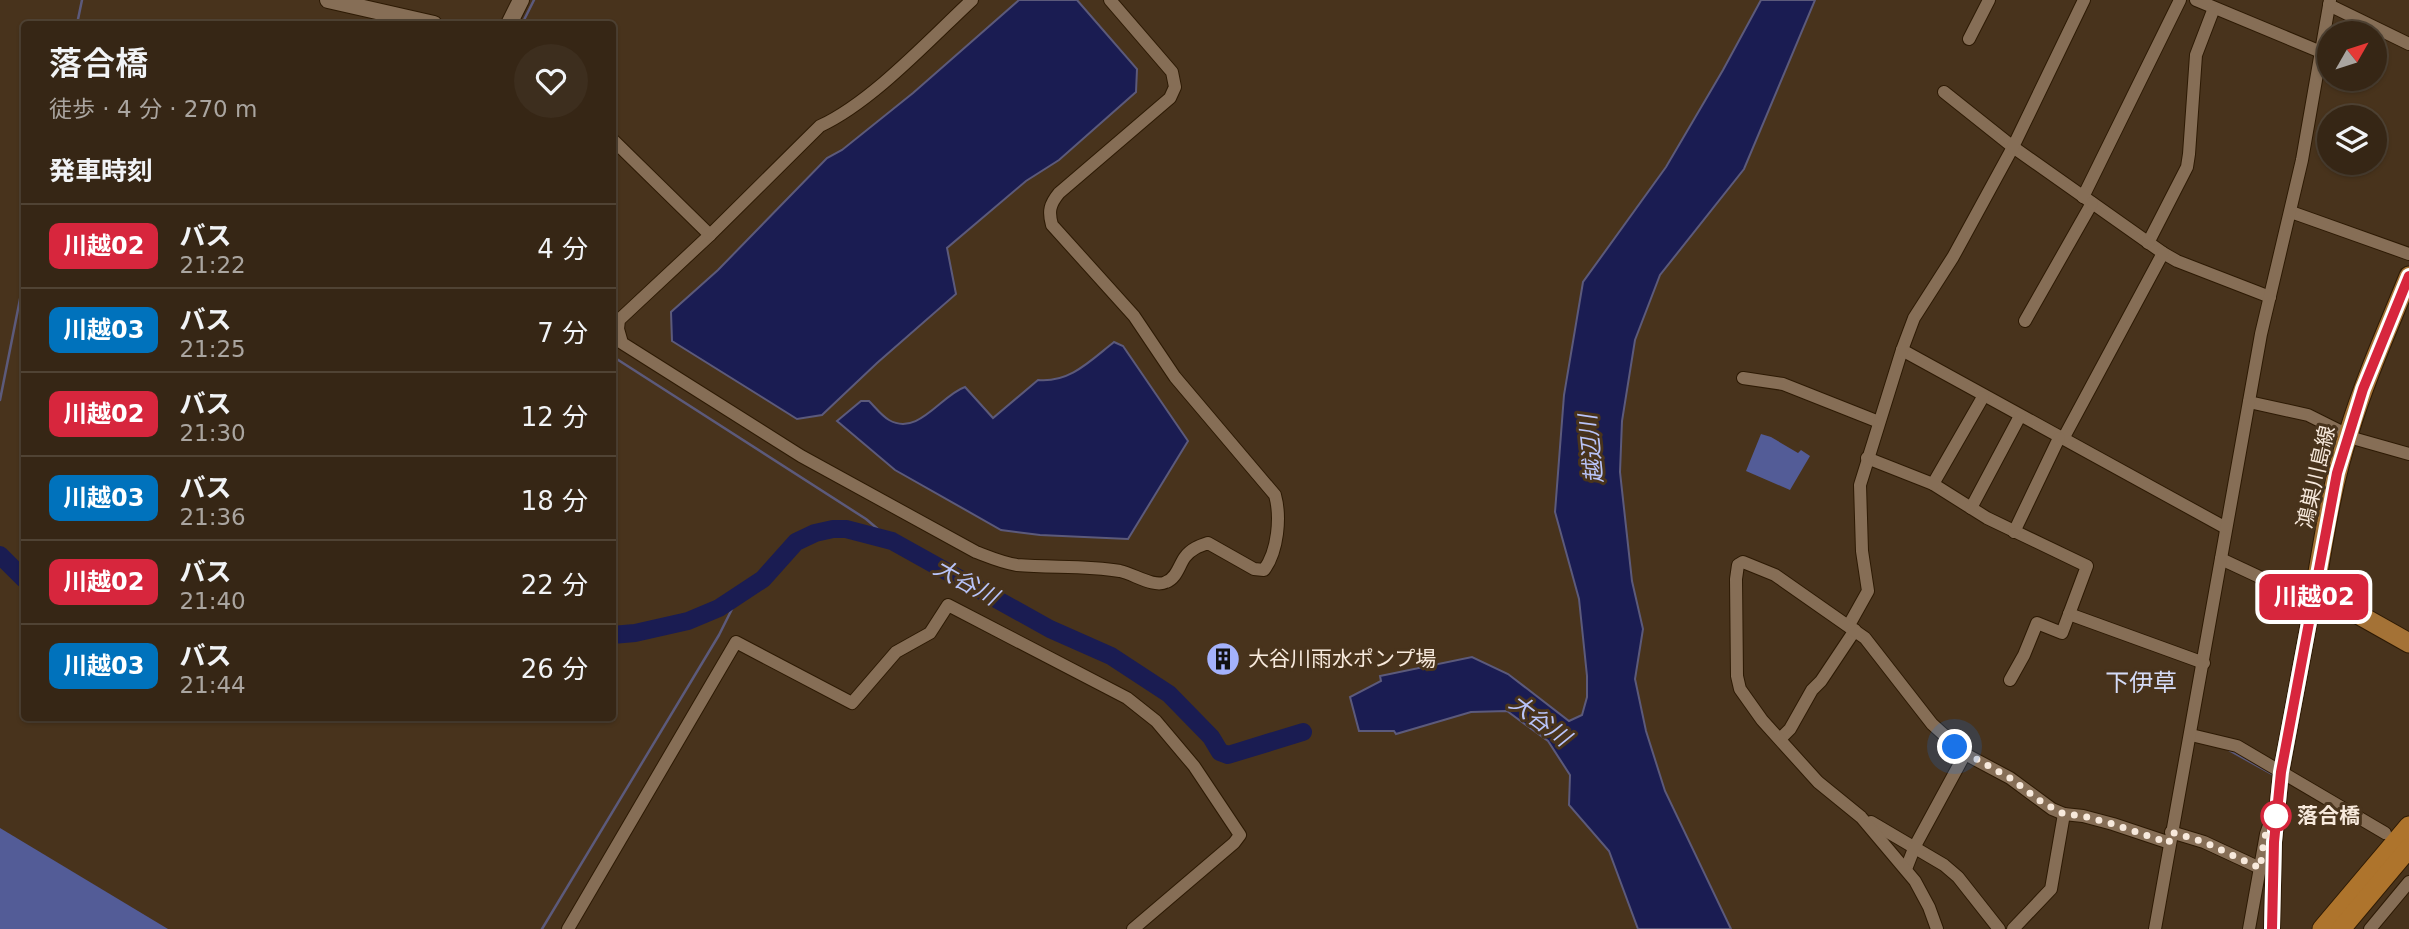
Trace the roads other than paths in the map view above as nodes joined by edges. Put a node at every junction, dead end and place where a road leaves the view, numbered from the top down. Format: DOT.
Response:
graph roads {
  1 [pos="328,0"];
  2 [pos="521,0"];
  3 [pos="972,0"];
  4 [pos="1110,0"];
  5 [pos="1989,0"];
  6 [pos="2084,0"];
  7 [pos="2180,0"];
  8 [pos="2196,0"];
  9 [pos="2329,2"];
  10 [pos="2214,8"];
  11 [pos="421,21"];
  12 [pos="510,21"];
  13 [pos="2326,21"];
  14 [pos="1969,39"];
  15 [pos="2409,44"];
  16 [pos="2317,50"];
  17 [pos="2317,73"];
  18 [pos="1944,92"];
  19 [pos="616,143"];
  20 [pos="2013,147"];
  21 [pos="2087,200"];
  22 [pos="2291,212"];
  23 [pos="710,235"];
  24 [pos="2148,243"];
  25 [pos="2163,253"];
  26 [pos="2409,254"];
  27 [pos="2409,276"];
  28 [pos="2270,297"];
  29 [pos="2025,321"];
  30 [pos="1902,351"];
  31 [pos="1743,379"];
  32 [pos="1983,397"];
  33 [pos="2249,402"];
  34 [pos="2020,416"];
  35 [pos="1879,422"];
  36 [pos="2348,434"];
  37 [pos="2061,439"];
  38 [pos="2409,454"];
  39 [pos="1867,458"];
  40 [pos="1933,484"];
  41 [pos="1971,508"];
  42 [pos="2225,528"];
  43 [pos="2014,532"];
  44 [pos="2221,559"];
  45 [pos="2314,596"];
  46 [pos="2069,614"];
  47 [pos="1852,628"];
  48 [pos="2409,643"];
  49 [pos="2204,663"];
  50 [pos="2010,680"];
  51 [pos="2191,735"];
  52 [pos="1780,739"];
  53 [pos="1965,754"];
  54 [pos="2281,772"];
  55 [pos="2277,804"];
  56 [pos="2064,814"];
  57 [pos="1861,817"];
  58 [pos="2409,826"];
  59 [pos="2385,833"];
  60 [pos="2170,837"];
  61 [pos="1915,846"];
  62 [pos="2409,848"];
  63 [pos="2260,868"];
  64 [pos="1906,869"];
  65 [pos="2409,882"];
  66 [pos="568,929"];
  67 [pos="1133,929"];
  68 [pos="1937,929"];
  69 [pos="1997,929"];
  70 [pos="2013,929"];
  71 [pos="2155,929"];
  72 [pos="2249,929"];
  73 [pos="2272,929"];
  74 [pos="2322,929"];
  75 [pos="2341,929"];
  76 [pos="2370,929"];
  1 -- 11 [label="street"];
  2 -- 12 [label="street"];
  3 -- 23 [label="street"];
  4 -- 23 [label="street"];
  5 -- 14 [label="street"];
  6 -- 20 [label="street"];
  7 -- 21 [label="street"];
  8 -- 10 [label="street"];
  9 -- 13 [label="street"];
  9 -- 15 [label="street"];
  10 -- 16 [label="street"];
  10 -- 24 [label="street"];
  17 -- 22 [label="street"];
  18 -- 20 [label="street"];
  19 -- 23 [label="street"];
  20 -- 21 [label="street"];
  20 -- 30 [label="street"];
  21 -- 24 [label="street"];
  21 -- 29 [label="street"];
  22 -- 26 [label="street"];
  22 -- 28 [label="street"];
  24 -- 25 [label="street"];
  25 -- 28 [label="street"];
  25 -- 37 [label="street"];
  27 -- 36 [label="main road, 鴻巣川島線"];
  28 -- 33 [label="street"];
  30 -- 32 [label="street"];
  30 -- 35 [label="street"];
  31 -- 35 [label="street"];
  32 -- 34 [label="street"];
  32 -- 40 [label="street"];
  33 -- 36 [label="street"];
  33 -- 42 [label="street"];
  34 -- 37 [label="street"];
  34 -- 41 [label="street"];
  35 -- 39 [label="street"];
  36 -- 38 [label="street"];
  36 -- 45 [label="main road, 鴻巣川島線"];
  37 -- 42 [label="street"];
  37 -- 43 [label="street"];
  39 -- 40 [label="street"];
  39 -- 47 [label="street"];
  40 -- 41 [label="street"];
  41 -- 43 [label="street"];
  42 -- 44 [label="street"];
  43 -- 46 [label="street"];
  44 -- 45 [label="street"];
  44 -- 49 [label="street"];
  45 -- 48 [label="main road"];
  45 -- 54 [label="street"];
  46 -- 49 [label="street"];
  46 -- 50 [label="street"];
  47 -- 52 [label="street"];
  47 -- 52 [label="street"];
  47 -- 53 [label="street"];
  49 -- 51 [label="street"];
  51 -- 54 [label="street"];
  51 -- 60 [label="street"];
  52 -- 57 [label="street"];
  53 -- 56 [label="street"];
  53 -- 61 [label="street"];
  54 -- 55 [label="street"];
  54 -- 59 [label="street"];
  55 -- 63 [label="street"];
  55 -- 73 [label="street"];
  56 -- 60 [label="street"];
  56 -- 70 [label="street"];
  57 -- 61 [label="street"];
  57 -- 64 [label="street"];
  58 -- 74 [label="highway"];
  60 -- 63 [label="street"];
  60 -- 71 [label="street"];
  61 -- 64 [label="street"];
  61 -- 69 [label="street"];
  62 -- 75 [label="highway"];
  63 -- 72 [label="street"];
  64 -- 68 [label="street"];
  65 -- 76 [label="street"];
  66 -- 67 [label="street"];
}
